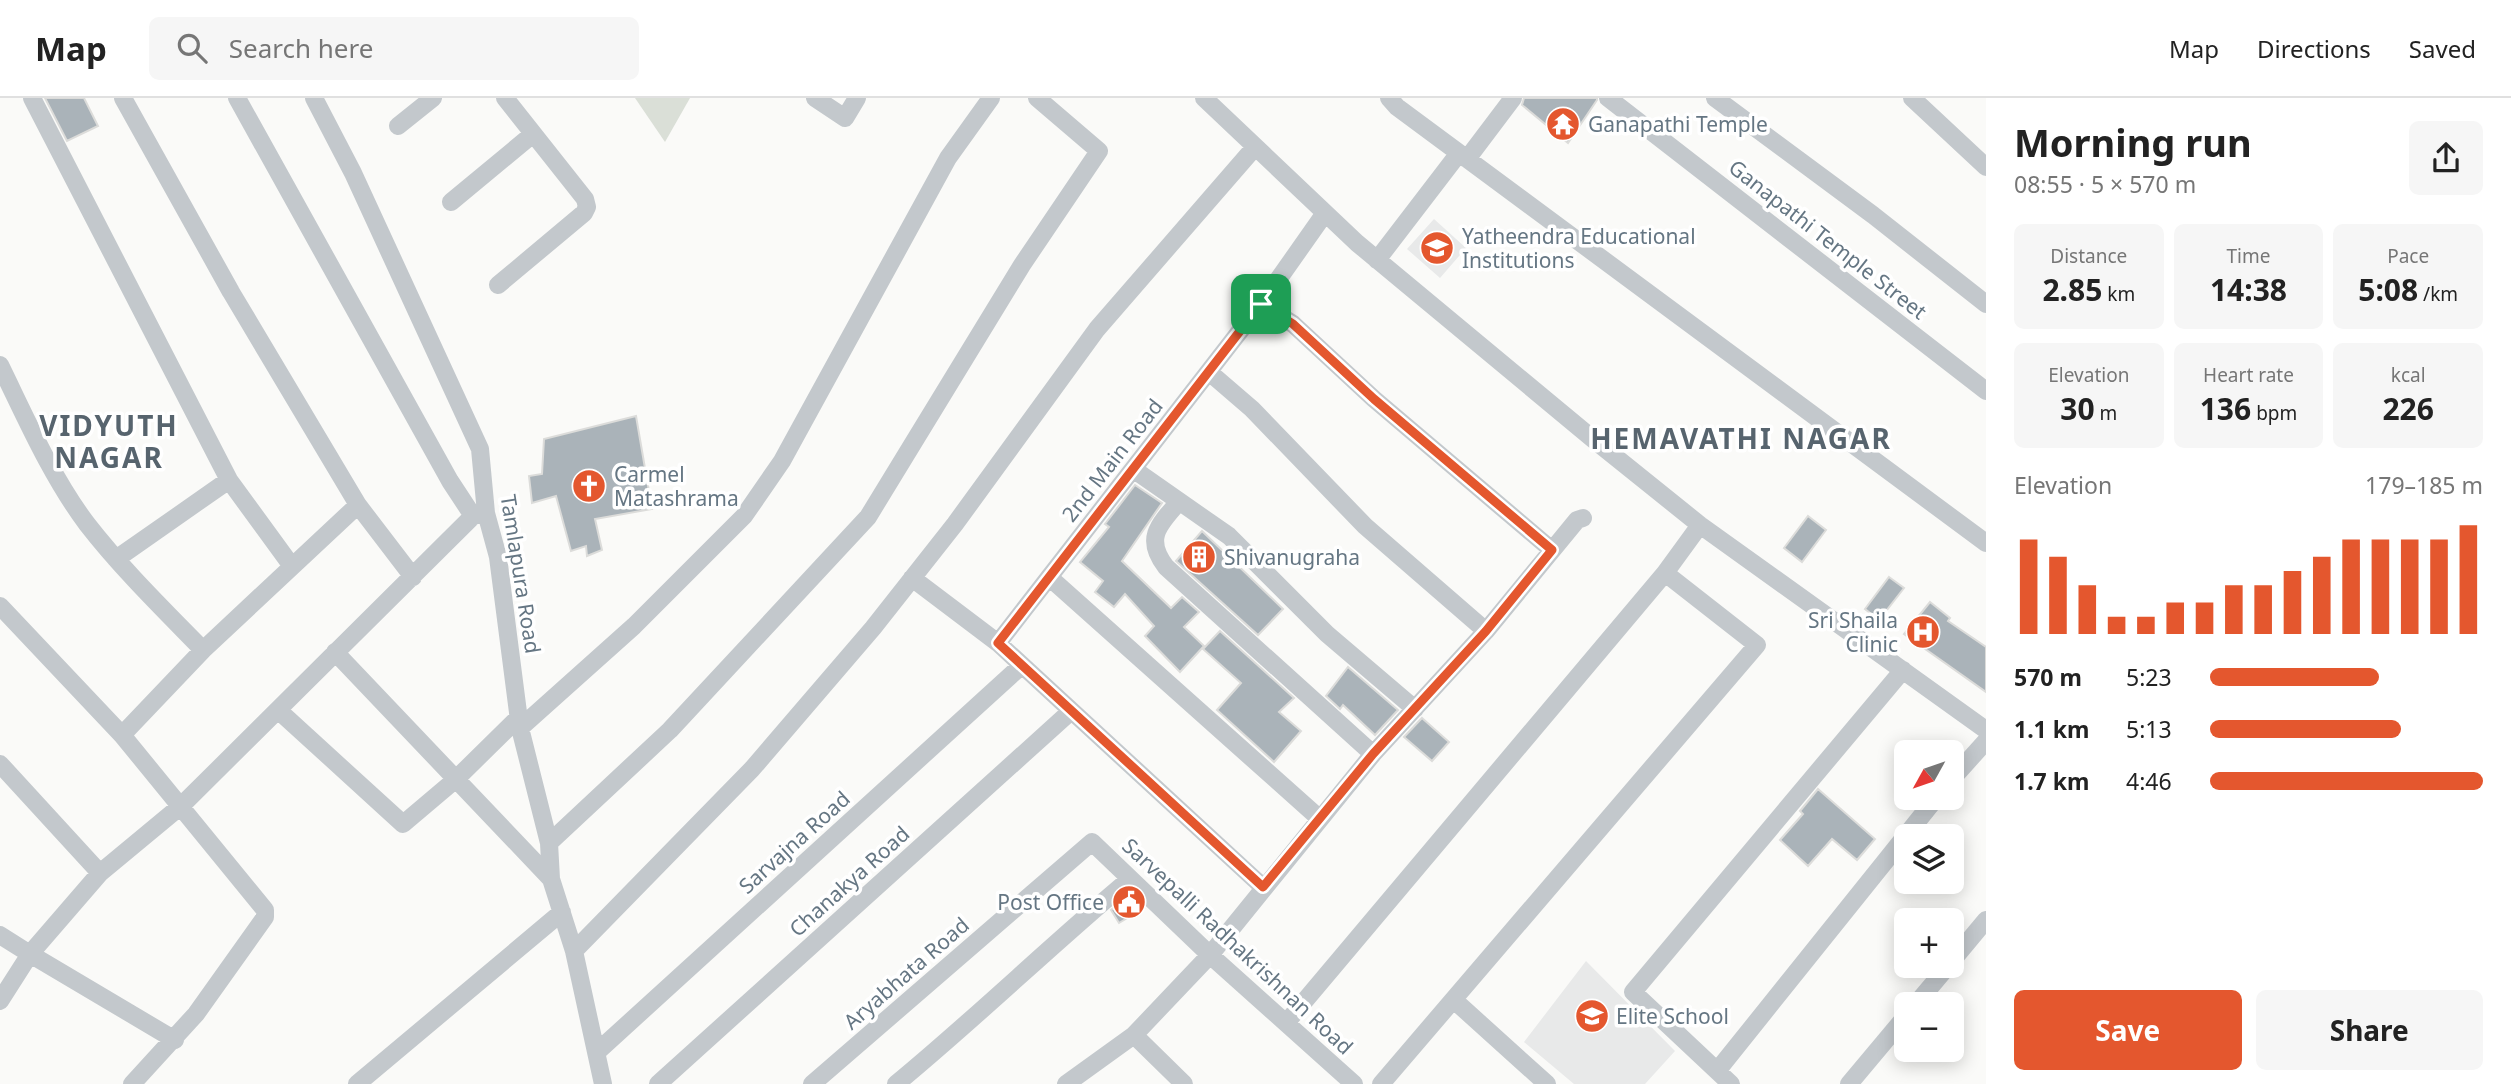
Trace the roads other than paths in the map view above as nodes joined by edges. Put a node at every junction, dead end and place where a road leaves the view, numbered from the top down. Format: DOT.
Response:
graph roads {
  1 [pos="32,98"];
  2 [pos="123,98"];
  3 [pos="237,98"];
  4 [pos="314,98"];
  5 [pos="433,98"];
  6 [pos="505,98"];
  7 [pos="815,98"];
  8 [pos="857,98"];
  9 [pos="991,98"];
  10 [pos="1037,98"];
  11 [pos="1204,98"];
  12 [pos="1389,98"];
  13 [pos="1513,98"];
  14 [pos="1608,98"];
  15 [pos="1715,98"];
  16 [pos="1912,98"];
  17 [pos="398,126"];
  18 [pos="533,134"];
  19 [pos="1255,147"];
  20 [pos="1463,156"];
  21 [pos="1985,165"];
  22 [pos="451,202"];
  23 [pos="1325,213"];
  24 [pos="1377,260"];
  25 [pos="498,285"];
  26 [pos="1261,304"];
  27 [pos="1986,304"];
  28 [pos="0,365"];
  29 [pos="1209,372"];
  30 [pos="1986,391"];
  31 [pos="1133,469"];
  32 [pos="229,480"];
  33 [pos="1178,503"];
  34 [pos="358,505"];
  35 [pos="479,515"];
  36 [pos="1583,517"];
  37 [pos="1700,525"];
  38 [pos="1986,543"];
  39 [pos="1552,550"];
  40 [pos="116,559"];
  41 [pos="291,565"];
  42 [pos="1665,573"];
  43 [pos="413,577"];
  44 [pos="1049,577"];
  45 [pos="912,578"];
  46 [pos="0,606"];
  47 [pos="1486,631"];
  48 [pos="998,643"];
  49 [pos="203,650"];
  50 [pos="335,652"];
  51 [pos="1021,666"];
  52 [pos="1903,670"];
  53 [pos="1415,709"];
  54 [pos="278,710"];
  55 [pos="1070,712"];
  56 [pos="519,722"];
  57 [pos="1986,730"];
  58 [pos="122,735"];
  59 [pos="1986,741"];
  60 [pos="1373,754"];
  61 [pos="0,764"];
  62 [pos="1964,766"];
  63 [pos="455,780"];
  64 [pos="182,805"];
  65 [pos="1926,810"];
  66 [pos="1320,818"];
  67 [pos="1092,842"];
  68 [pos="549,843"];
  69 [pos="100,873"];
  70 [pos="551,879"];
  71 [pos="1130,879"];
  72 [pos="1263,887"];
  73 [pos="562,912"];
  74 [pos="1986,920"];
  75 [pos="0,935"];
  76 [pos="1964,946"];
  77 [pos="574,951"];
  78 [pos="30,954"];
  79 [pos="1210,955"];
  80 [pos="1938,978"];
  81 [pos="1926,992"];
  82 [pos="0,1001"];
  83 [pos="1455,1001"];
  84 [pos="1286,1023"];
  85 [pos="1894,1032"];
  86 [pos="1134,1035"];
  87 [pos="175,1040"];
  88 [pos="598,1051"];
  89 [pos="1717,1071"];
  90 [pos="597,1080"];
  91 [pos="1855,1082"];
  92 [pos="132,1084"];
  93 [pos="357,1084"];
  94 [pos="658,1084"];
  95 [pos="812,1084"];
  96 [pos="896,1084"];
  97 [pos="1066,1084"];
  98 [pos="1184,1084"];
  99 [pos="1354,1084"];
  100 [pos="1381,1084"];
  101 [pos="1547,1084"];
  102 [pos="1731,1084"];
  1 -- 32 [label="street"];
  2 -- 34 [label="street"];
  3 -- 35 [label="street"];
  4 -- 35 [label="street, Tamlapura Road"];
  5 -- 17 [label="street"];
  6 -- 18 [label="street"];
  7 -- 8 [label="street"];
  9 -- 56 [label="street"];
  10 -- 68 [label="street"];
  11 -- 19 [label="street"];
  12 -- 20 [label="street"];
  13 -- 20 [label="street"];
  14 -- 30 [label="street, Ganapathi Temple Street"];
  15 -- 27 [label="street"];
  16 -- 21 [label="street"];
  18 -- 22 [label="street"];
  18 -- 25 [label="street"];
  19 -- 23 [label="street"];
  19 -- 45 [label="street"];
  20 -- 24 [label="street"];
  20 -- 38 [label="street"];
  23 -- 24 [label="street"];
  23 -- 26 [label="street, 2nd Main Road"];
  24 -- 37 [label="street"];
  26 -- 29 [label="street, 2nd Main Road"];
  26 -- 39 [label="street"];
  28 -- 40 [label="street"];
  29 -- 31 [label="street, 2nd Main Road"];
  29 -- 47 [label="street"];
  31 -- 33 [label="street"];
  31 -- 44 [label="street, 2nd Main Road"];
  32 -- 40 [label="street"];
  32 -- 41 [label="street"];
  33 -- 53 [label="street"];
  33 -- 60 [label="street"];
  34 -- 41 [label="street"];
  34 -- 43 [label="street"];
  35 -- 43 [label="street"];
  35 -- 56 [label="street, Tamlapura Road"];
  36 -- 39 [label="street"];
  37 -- 42 [label="street"];
  37 -- 52 [label="street"];
  39 -- 47 [label="street"];
  40 -- 49 [label="street"];
  41 -- 49 [label="street"];
  42 -- 83 [label="street"];
  42 -- 84 [label="street"];
  43 -- 50 [label="street"];
  44 -- 48 [label="street, 2nd Main Road"];
  44 -- 66 [label="street"];
  45 -- 48 [label="street"];
  45 -- 77 [label="street"];
  46 -- 58 [label="street"];
  47 -- 53 [label="street"];
  48 -- 51 [label="street"];
  49 -- 58 [label="street"];
  50 -- 54 [label="street"];
  50 -- 63 [label="street"];
  51 -- 55 [label="street"];
  51 -- 88 [label="street, Sarvajna Road"];
  52 -- 57 [label="street"];
  52 -- 89 [label="street"];
  53 -- 60 [label="street"];
  54 -- 63 [label="street"];
  54 -- 64 [label="street"];
  55 -- 72 [label="street"];
  55 -- 94 [label="street, Chanakya Road"];
  56 -- 63 [label="street"];
  56 -- 68 [label="street, Tamlapura Road"];
  58 -- 64 [label="street"];
  59 -- 62 [label="street"];
  60 -- 66 [label="street"];
  61 -- 69 [label="street"];
  63 -- 70 [label="street"];
  64 -- 69 [label="street"];
  64 -- 87 [label="street"];
  65 -- 89 [label="street"];
  66 -- 72 [label="street"];
  67 -- 71 [label="street, Sarvepalli Radhakrishnan Road"];
  67 -- 95 [label="street, Aryabhata Road"];
  68 -- 70 [label="street, Tamlapura Road"];
  69 -- 78 [label="street"];
  70 -- 73 [label="street, Tamlapura Road"];
  71 -- 79 [label="street, Sarvepalli Radhakrishnan Road"];
  71 -- 96 [label="street"];
  72 -- 79 [label="street"];
  73 -- 77 [label="street, Tamlapura Road"];
  73 -- 93 [label="street"];
  74 -- 76 [label="street"];
  75 -- 78 [label="street"];
  77 -- 88 [label="street, Tamlapura Road"];
  78 -- 82 [label="street"];
  78 -- 87 [label="street"];
  79 -- 84 [label="street, Sarvepalli Radhakrishnan Road"];
  79 -- 86 [label="street"];
  80 -- 81 [label="street"];
  83 -- 100 [label="street"];
  83 -- 101 [label="street"];
  84 -- 99 [label="street, Sarvepalli Radhakrishnan Road"];
  85 -- 91 [label="street"];
  86 -- 97 [label="street"];
  86 -- 98 [label="street"];
  87 -- 92 [label="street"];
  88 -- 90 [label="street, Tamlapura Road"];
  89 -- 102 [label="street"];
}
